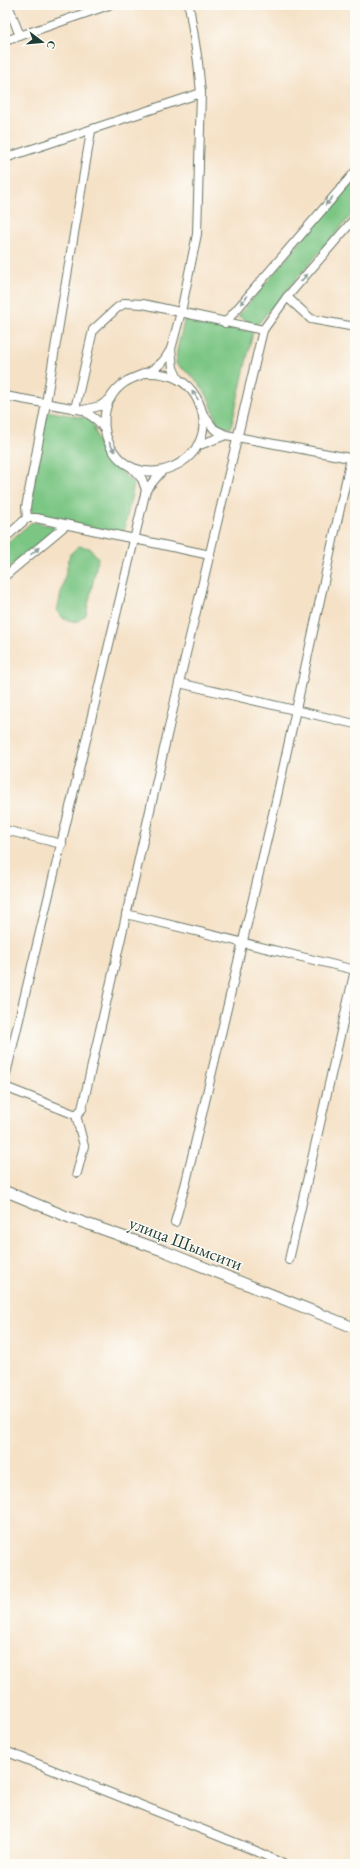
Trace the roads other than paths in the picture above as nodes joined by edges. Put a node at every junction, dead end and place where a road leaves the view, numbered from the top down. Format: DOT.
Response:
graph roads {
  1 [pos="8,5"];
  2 [pos="109,5"];
  3 [pos="189,5"];
  4 [pos="20,36"];
  5 [pos="5,41"];
  6 [pos="201,93"];
  7 [pos="91,131"];
  8 [pos="5,158"];
  9 [pos="355,172"];
  10 [pos="355,218"];
  11 [pos="287,297"];
  12 [pos="181,312"];
  13 [pos="224,323"];
  14 [pos="355,327"];
  15 [pos="263,330"];
  16 [pos="171,349"];
  17 [pos="144,373"];
  18 [pos="178,379"];
  19 [pos="5,396"];
  20 [pos="110,398"];
  21 [pos="46,403"];
  22 [pos="79,410"];
  23 [pos="203,414"];
  24 [pos="105,431"];
  25 [pos="226,435"];
  26 [pos="238,436"];
  27 [pos="197,446"];
  28 [pos="353,459"];
  29 [pos="130,466"];
  30 [pos="162,471"];
  31 [pos="146,490"];
  32 [pos="27,518"];
  33 [pos="66,525"];
  34 [pos="5,538"];
  35 [pos="134,539"];
  36 [pos="210,555"];
  37 [pos="5,576"];
  38 [pos="179,682"];
  39 [pos="296,711"];
  40 [pos="355,724"];
  41 [pos="5,830"];
  42 [pos="62,844"];
  43 [pos="126,914"];
  44 [pos="242,942"];
  45 [pos="355,970"];
  46 [pos="5,1078"];
  47 [pos="5,1086"];
  48 [pos="76,1115"];
  49 [pos="76,1173"];
  50 [pos="5,1191"];
  51 [pos="175,1222"];
  52 [pos="289,1260"];
  53 [pos="355,1328"];
  54 [pos="5,1751"];
  55 [pos="283,1864"];
  1 -- 4 [label="street"];
  2 -- 4 [label="street"];
  3 -- 6 [label="street"];
  4 -- 5 [label="street"];
  6 -- 7 [label="street"];
  6 -- 12 [label="street"];
  7 -- 8 [label="street"];
  7 -- 21 [label="street"];
  9 -- 13 [label="street, one-way"];
  11 -- 10 [label="street, one-way"];
  11 -- 14 [label="street"];
  11 -- 15 [label="street"];
  12 -- 13 [label="street"];
  12 -- 16 [label="street"];
  12 -- 22 [label="street"];
  13 -- 15 [label="street"];
  15 -- 26 [label="street"];
  16 -- 17 [label="street"];
  16 -- 18 [label="street"];
  17 -- 18 [label="street"];
  17 -- 20 [label="street"];
  23 -- 18 [label="street, one-way"];
  19 -- 21 [label="street"];
  20 -- 22 [label="street"];
  20 -- 24 [label="street"];
  21 -- 22 [label="street"];
  21 -- 32 [label="street"];
  22 -- 24 [label="street"];
  23 -- 25 [label="street"];
  23 -- 27 [label="street"];
  24 -- 29 [label="street, one-way"];
  25 -- 26 [label="street"];
  25 -- 27 [label="street"];
  26 -- 28 [label="street"];
  26 -- 36 [label="street"];
  27 -- 30 [label="street"];
  28 -- 39 [label="street"];
  29 -- 30 [label="street"];
  29 -- 31 [label="street"];
  30 -- 31 [label="street"];
  31 -- 35 [label="street"];
  32 -- 33 [label="street"];
  32 -- 34 [label="street"];
  33 -- 35 [label="street"];
  37 -- 33 [label="street, one-way"];
  35 -- 36 [label="street"];
  35 -- 42 [label="street"];
  36 -- 38 [label="street"];
  38 -- 39 [label="street"];
  38 -- 43 [label="street"];
  39 -- 40 [label="street"];
  39 -- 44 [label="street"];
  41 -- 42 [label="street"];
  42 -- 46 [label="street"];
  43 -- 44 [label="street"];
  43 -- 48 [label="street"];
  44 -- 45 [label="street"];
  44 -- 51 [label="street"];
  45 -- 52 [label="street"];
  47 -- 48 [label="street"];
  48 -- 49 [label="street"];
  50 -- 53 [label="main road, улица Шымсити"];
  54 -- 55 [label="street"];
}
